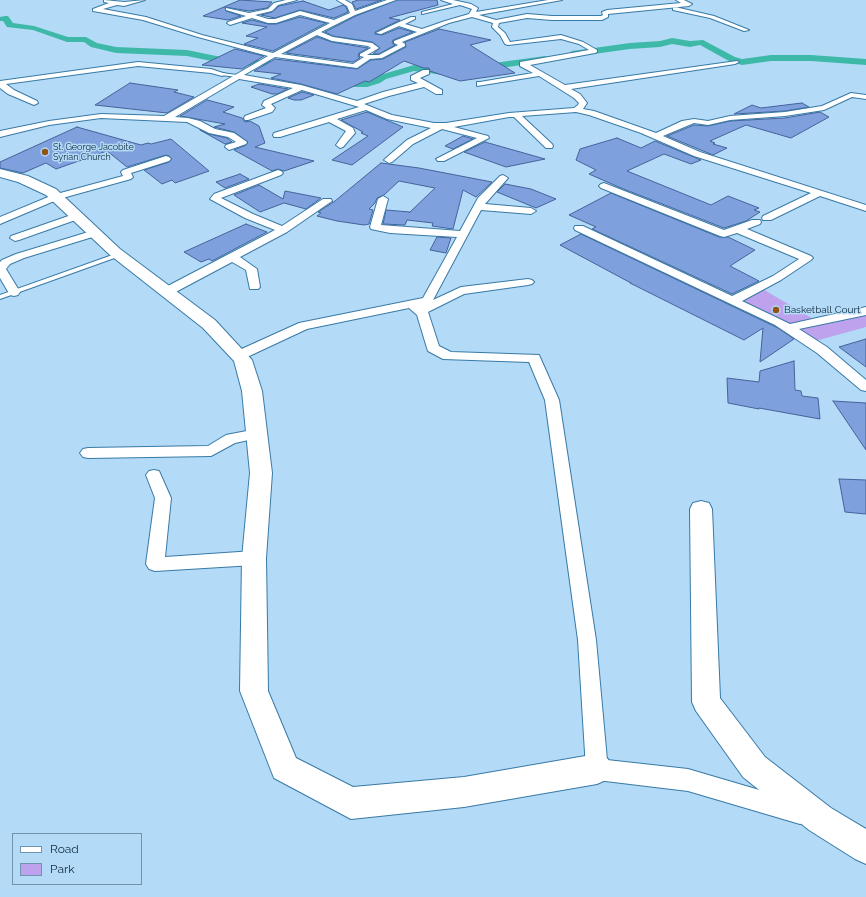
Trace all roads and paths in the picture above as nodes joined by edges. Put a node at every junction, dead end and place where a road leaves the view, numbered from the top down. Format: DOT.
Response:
graph roads {
  1 [pos="103,0"];
  2 [pos="142,0"];
  3 [pos="294,0"];
  4 [pos="340,0"];
  5 [pos="373,0"];
  6 [pos="444,0"];
  7 [pos="559,0"];
  8 [pos="679,0"];
  9 [pos="390,1"];
  10 [pos="116,3"];
  11 [pos="460,3"];
  12 [pos="399,4"];
  13 [pos="356,5"];
  14 [pos="666,7"];
  15 [pos="228,9"];
  16 [pos="424,13"];
  17 [pos="353,14"];
  18 [pos="249,15"];
  19 [pos="375,15"];
  20 [pos="472,15"];
  21 [pos="413,18"];
  22 [pos="335,22"];
  23 [pos="496,22"];
  24 [pos="230,23"];
  25 [pos="399,24"];
  26 [pos="746,30"];
  27 [pos="316,32"];
  28 [pos="424,32"];
  29 [pos="379,33"];
  30 [pos="274,55"];
  31 [pos="380,57"];
  32 [pos="735,62"];
  33 [pos="426,72"];
  34 [pos="222,74"];
  35 [pos="540,74"];
  36 [pos="238,76"];
  37 [pos="0,83"];
  38 [pos="425,84"];
  39 [pos="480,84"];
  40 [pos="301,88"];
  41 [pos="564,88"];
  42 [pos="439,92"];
  43 [pos="866,97"];
  44 [pos="34,103"];
  45 [pos="361,106"];
  46 [pos="576,110"];
  47 [pos="516,115"];
  48 [pos="248,118"];
  49 [pos="166,119"];
  50 [pos="331,119"];
  51 [pos="441,126"];
  52 [pos="0,134"];
  53 [pos="277,135"];
  54 [pos="657,136"];
  55 [pos="340,145"];
  56 [pos="548,146"];
  57 [pos="229,147"];
  58 [pos="166,159"];
  59 [pos="441,159"];
  60 [pos="389,160"];
  61 [pos="0,173"];
  62 [pos="278,173"];
  63 [pos="503,178"];
  64 [pos="604,186"];
  65 [pos="818,193"];
  66 [pos="56,197"];
  67 [pos="383,198"];
  68 [pos="327,201"];
  69 [pos="479,207"];
  70 [pos="866,208"];
  71 [pos="531,211"];
  72 [pos="77,216"];
  73 [pos="767,218"];
  74 [pos="0,221"];
  75 [pos="756,222"];
  76 [pos="579,228"];
  77 [pos="738,229"];
  78 [pos="282,230"];
  79 [pos="95,233"];
  80 [pos="464,234"];
  81 [pos="15,238"];
  82 [pos="118,255"];
  83 [pos="232,258"];
  84 [pos="0,269"];
  85 [pos="528,282"];
  86 [pos="254,287"];
  87 [pos="14,292"];
  88 [pos="166,292"];
  89 [pos="0,297"];
  90 [pos="732,301"];
  91 [pos="415,308"];
  92 [pos="866,311"];
  93 [pos="788,328"];
  94 [pos="240,355"];
  95 [pos="866,387"];
  96 [pos="257,434"];
  97 [pos="88,453"];
  98 [pos="154,475"];
  99 [pos="701,509"];
  100 [pos="254,558"];
  101 [pos="597,769"];
  102 [pos="820,819"];
  103 [pos="866,848"];
  1 -- 10 [label="street"];
  2 -- 10 [label="street"];
  3 -- 18 [label="street"];
  4 -- 13 [label="street"];
  5 -- 13 [label="street"];
  6 -- 11 [label="street"];
  7 -- 20 [label="street"];
  8 -- 14 [label="street"];
  9 -- 12 [label="street"];
  9 -- 17 [label="street"];
  10 -- 30 [label="street"];
  11 -- 16 [label="street"];
  11 -- 20 [label="street"];
  13 -- 17 [label="street"];
  14 -- 23 [label="street"];
  14 -- 26 [label="street"];
  15 -- 18 [label="street"];
  17 -- 19 [label="street"];
  17 -- 22 [label="street"];
  18 -- 22 [label="street"];
  18 -- 24 [label="street"];
  20 -- 23 [label="street"];
  20 -- 28 [label="street"];
  21 -- 25 [label="street"];
  22 -- 27 [label="street"];
  23 -- 35 [label="street"];
  25 -- 28 [label="street"];
  25 -- 29 [label="street"];
  27 -- 30 [label="street"];
  27 -- 31 [label="street"];
  28 -- 31 [label="street"];
  30 -- 31 [label="street"];
  30 -- 36 [label="street"];
  32 -- 41 [label="street"];
  33 -- 38 [label="street"];
  34 -- 36 [label="lane"];
  34 -- 37 [label="street"];
  35 -- 39 [label="street"];
  35 -- 41 [label="street"];
  36 -- 40 [label="street"];
  36 -- 49 [label="street"];
  37 -- 44 [label="street"];
  38 -- 42 [label="street"];
  38 -- 45 [label="street"];
  40 -- 45 [label="street"];
  40 -- 48 [label="street"];
  41 -- 46 [label="street"];
  43 -- 54 [label="street"];
  45 -- 50 [label="street"];
  45 -- 51 [label="street"];
  46 -- 47 [label="street"];
  46 -- 54 [label="street"];
  47 -- 51 [label="street"];
  47 -- 56 [label="street"];
  49 -- 52 [label="street"];
  49 -- 57 [label="street"];
  50 -- 53 [label="street"];
  50 -- 55 [label="street"];
  51 -- 59 [label="street"];
  51 -- 60 [label="street"];
  54 -- 65 [label="street"];
  58 -- 66 [label="street"];
  61 -- 66 [label="street"];
  62 -- 78 [label="street"];
  63 -- 69 [label="street"];
  64 -- 77 [label="street"];
  65 -- 70 [label="street"];
  65 -- 73 [label="street"];
  66 -- 72 [label="street"];
  66 -- 74 [label="street"];
  67 -- 80 [label="street"];
  68 -- 78 [label="street"];
  69 -- 71 [label="street"];
  69 -- 80 [label="street"];
  72 -- 79 [label="street"];
  72 -- 81 [label="street"];
  75 -- 77 [label="street"];
  76 -- 90 [label="street"];
  77 -- 90 [label="street"];
  78 -- 83 [label="street"];
  79 -- 82 [label="street"];
  79 -- 84 [label="street"];
  80 -- 91 [label="street"];
  82 -- 87 [label="lane"];
  82 -- 88 [label="street"];
  83 -- 86 [label="street"];
  83 -- 88 [label="street"];
  84 -- 87 [label="street"];
  85 -- 91 [label="street"];
  87 -- 89 [label="lane"];
  88 -- 94 [label="street"];
  90 -- 93 [label="street"];
  91 -- 94 [label="street"];
  91 -- 101 [label="street"];
  92 -- 93 [label="street"];
  93 -- 95 [label="street"];
  94 -- 96 [label="street"];
  96 -- 97 [label="street"];
  96 -- 100 [label="street"];
  98 -- 100 [label="street"];
  99 -- 102 [label="street"];
  100 -- 101 [label="street"];
  101 -- 102 [label="street"];
  102 -- 103 [label="street"];
}
